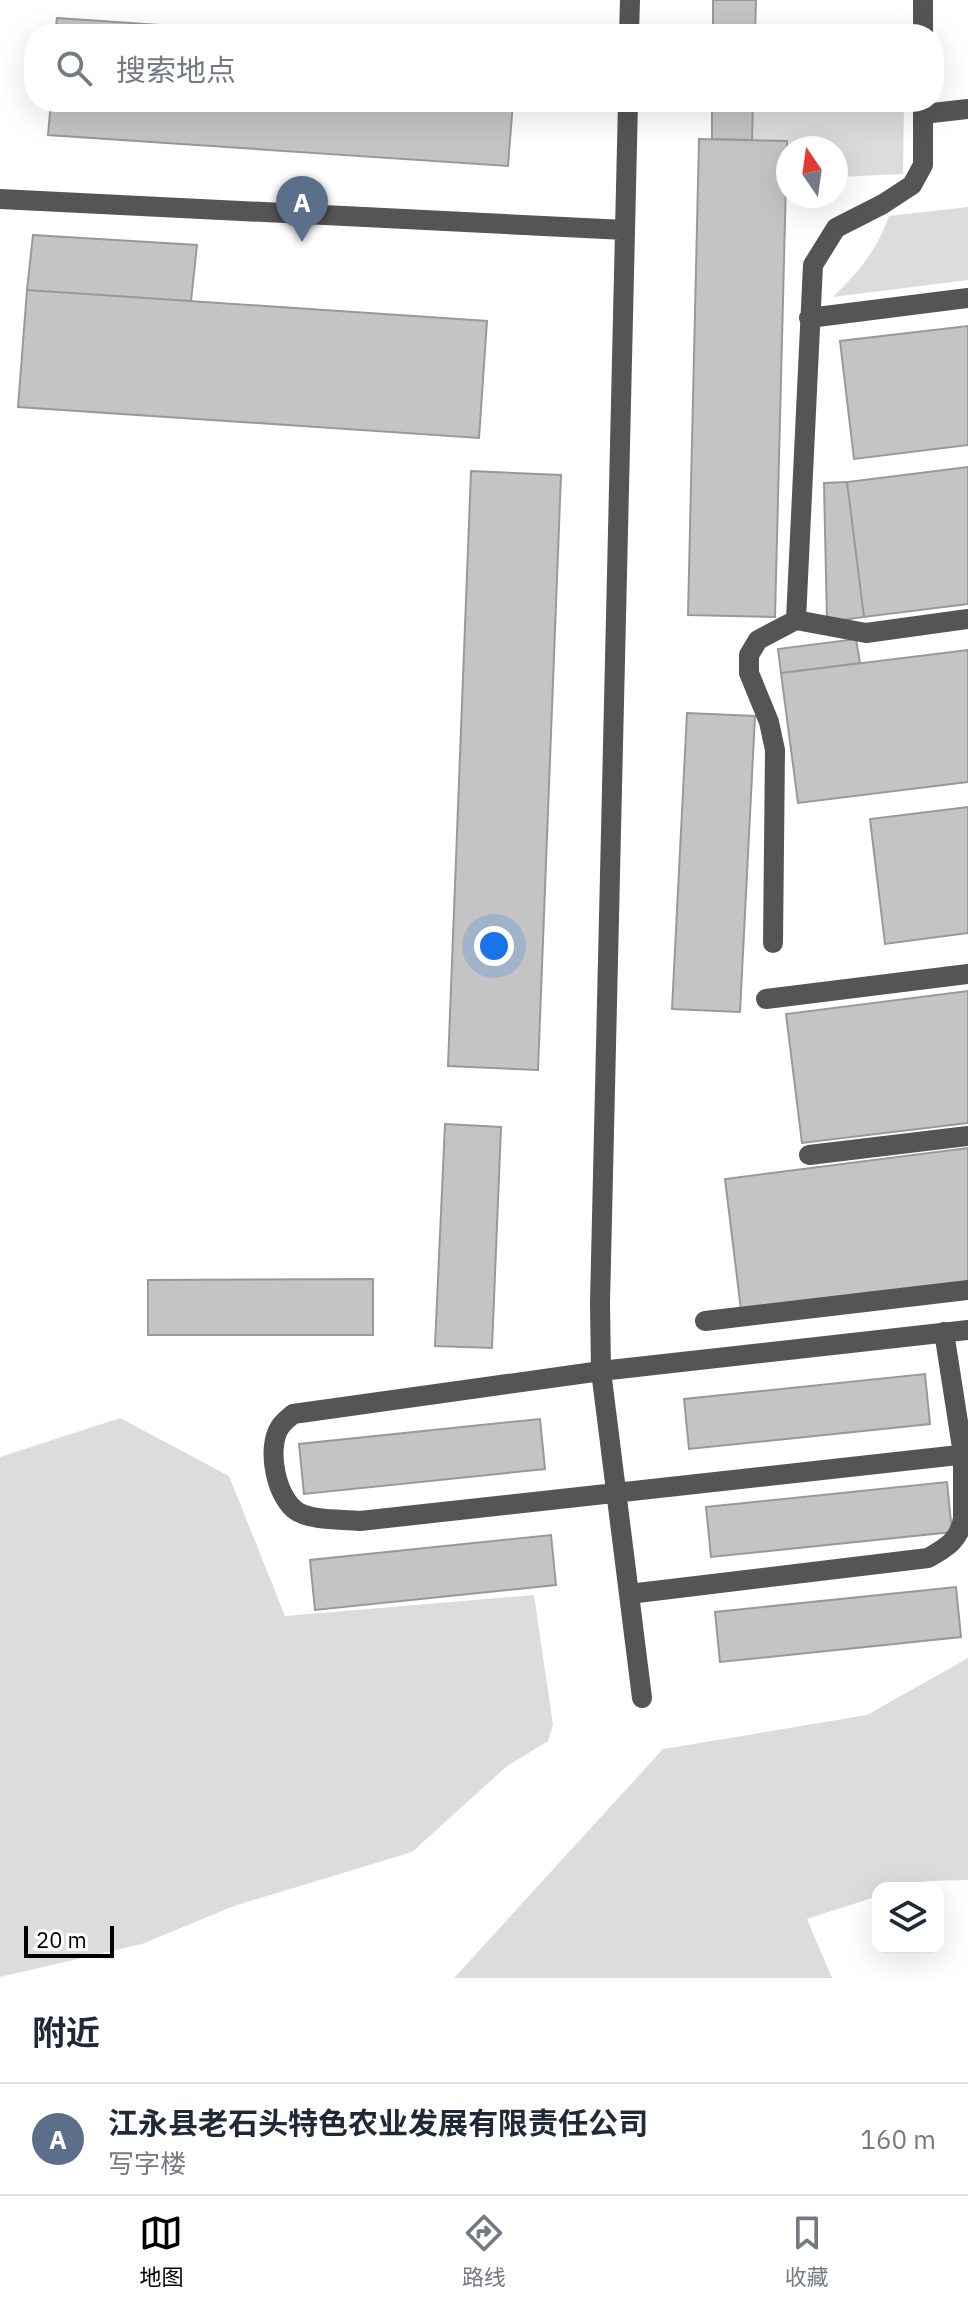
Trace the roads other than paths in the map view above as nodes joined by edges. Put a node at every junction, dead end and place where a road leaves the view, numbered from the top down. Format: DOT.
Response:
graph roads {
  1 [pos="630,0"];
  2 [pos="923,0"];
  3 [pos="629,24"];
  4 [pos="923,24"];
  5 [pos="944,108"];
  6 [pos="968,109"];
  7 [pos="628,112"];
  8 [pos="923,112"];
  9 [pos="0,199"];
  10 [pos="625,230"];
  11 [pos="968,298"];
  12 [pos="809,318"];
  13 [pos="968,619"];
  14 [pos="796,620"];
  15 [pos="773,943"];
  16 [pos="968,974"];
  17 [pos="766,999"];
  18 [pos="968,1136"];
  19 [pos="809,1155"];
  20 [pos="968,1290"];
  21 [pos="705,1321"];
  22 [pos="968,1330"];
  23 [pos="944,1332"];
  24 [pos="601,1371"];
  25 [pos="965,1454"];
  26 [pos="616,1493"];
  27 [pos="629,1594"];
  28 [pos="642,1698"];
  1 -- 3 [label="street"];
  2 -- 4 [label="street"];
  5 -- 6 [label="street"];
  7 -- 10 [label="street"];
  8 -- 12 [label="street"];
  9 -- 10 [label="street"];
  10 -- 24 [label="street"];
  11 -- 12 [label="street"];
  12 -- 14 [label="street"];
  13 -- 14 [label="street"];
  14 -- 15 [label="street"];
  16 -- 17 [label="street"];
  18 -- 19 [label="street"];
  20 -- 21 [label="street"];
  22 -- 23 [label="street"];
  23 -- 24 [label="street"];
  23 -- 25 [label="street"];
  24 -- 26 [label="street"];
  24 -- 26 [label="street"];
  25 -- 26 [label="street"];
  25 -- 27 [label="street"];
  26 -- 27 [label="street"];
  27 -- 28 [label="street"];
}
